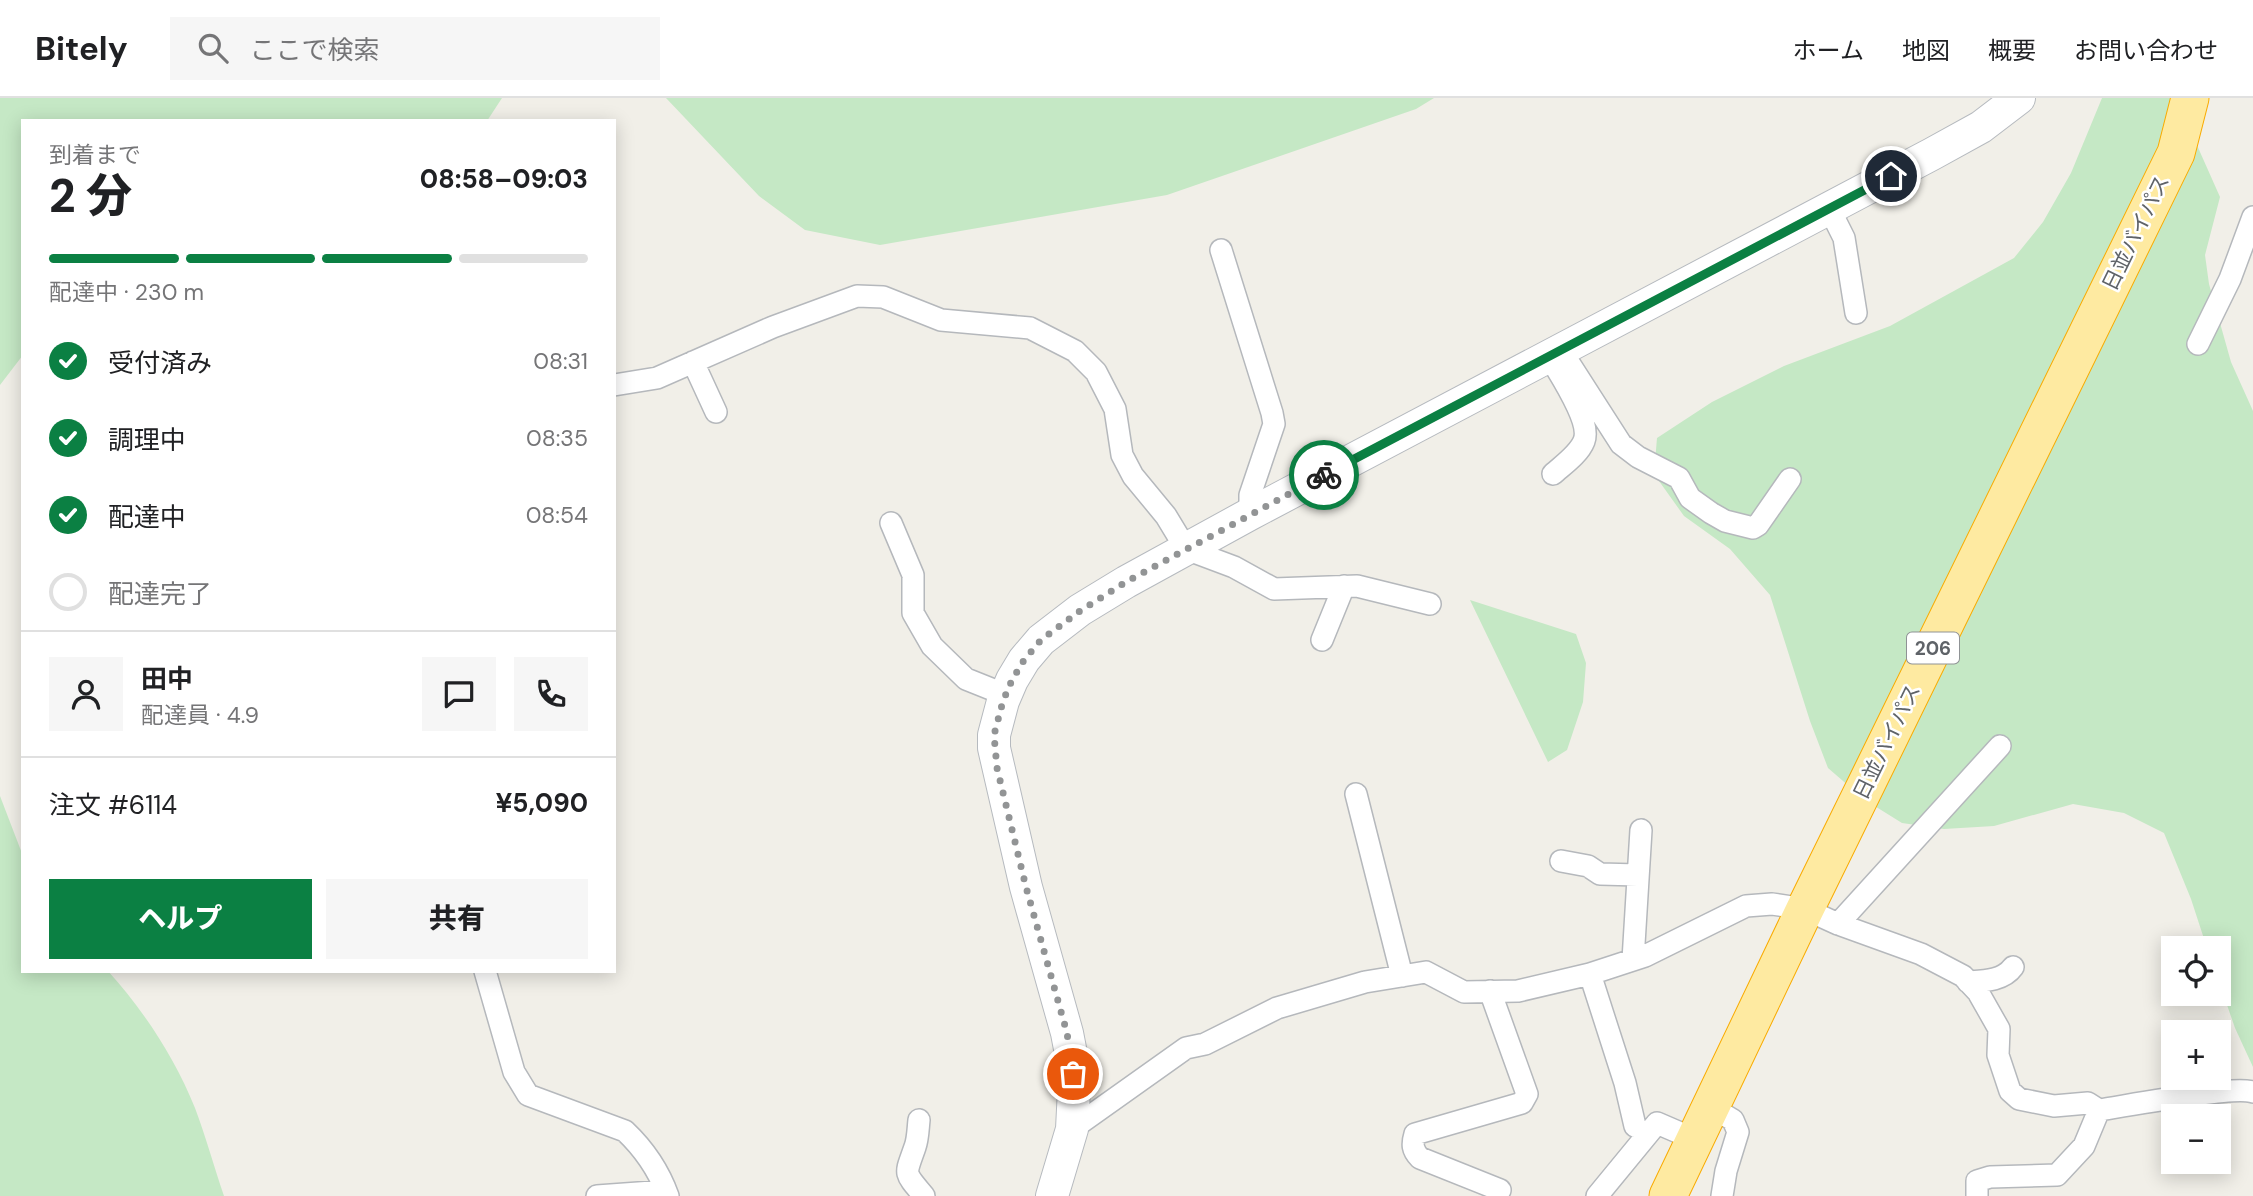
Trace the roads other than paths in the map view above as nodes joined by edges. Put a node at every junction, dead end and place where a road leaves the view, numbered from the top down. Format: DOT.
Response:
graph roads {
  1 [pos="2019,98"];
  2 [pos="2190,98"];
  3 [pos="1829,208"];
  4 [pos="2253,217"];
  5 [pos="1222,250"];
  6 [pos="1856,313"];
  7 [pos="2198,344"];
  8 [pos="1555,353"];
  9 [pos="694,362"];
  10 [pos="616,385"];
  11 [pos="716,412"];
  12 [pos="1553,474"];
  13 [pos="1790,479"];
  14 [pos="1250,514"];
  15 [pos="891,523"];
  16 [pos="1186,549"];
  17 [pos="1344,586"];
  18 [pos="1430,604"];
  19 [pos="1322,640"];
  20 [pos="1006,695"];
  21 [pos="2000,746"];
  22 [pos="1356,794"];
  23 [pos="1642,830"];
  24 [pos="1561,861"];
  25 [pos="1639,875"];
  26 [pos="1805,909"];
  27 [pos="1838,924"];
  28 [pos="1633,960"];
  29 [pos="2013,967"];
  30 [pos="486,973"];
  31 [pos="1590,974"];
  32 [pos="1402,976"];
  33 [pos="1968,982"];
  34 [pos="1490,991"];
  35 [pos="2253,1092"];
  36 [pos="1711,1107"];
  37 [pos="2099,1110"];
  38 [pos="919,1120"];
  39 [pos="1635,1126"];
  40 [pos="1072,1129"];
  41 [pos="1694,1139"];
  42 [pos="1500,1190"];
  43 [pos="667,1193"];
  44 [pos="597,1196"];
  45 [pos="924,1196"];
  46 [pos="1052,1196"];
  47 [pos="1597,1196"];
  48 [pos="1668,1196"];
  49 [pos="1722,1196"];
  50 [pos="1977,1196"];
  1 -- 3 [label="main road"];
  2 -- 26 [label="highway, 日並バイパス / 206"];
  3 -- 6 [label="street"];
  3 -- 8 [label="main road"];
  4 -- 7 [label="street"];
  5 -- 14 [label="street"];
  8 -- 12 [label="street"];
  8 -- 13 [label="street"];
  8 -- 14 [label="main road"];
  9 -- 10 [label="street"];
  9 -- 11 [label="street"];
  9 -- 16 [label="street"];
  14 -- 16 [label="main road"];
  15 -- 20 [label="street"];
  16 -- 17 [label="street"];
  16 -- 20 [label="main road"];
  17 -- 18 [label="street"];
  17 -- 19 [label="street"];
  20 -- 40 [label="main road"];
  21 -- 27 [label="street"];
  22 -- 32 [label="street"];
  23 -- 25 [label="street"];
  24 -- 25 [label="street"];
  25 -- 28 [label="street"];
  26 -- 27 [label="street"];
  26 -- 28 [label="street"];
  26 -- 36 [label="highway, 日並バイパス / 206"];
  27 -- 33 [label="street"];
  28 -- 31 [label="street"];
  29 -- 33 [label="street"];
  30 -- 43 [label="street"];
  31 -- 34 [label="street"];
  31 -- 39 [label="street"];
  32 -- 34 [label="street"];
  32 -- 40 [label="street"];
  33 -- 37 [label="street"];
  34 -- 42 [label="street"];
  35 -- 37 [label="street"];
  36 -- 41 [label="highway, 日並バイパス / 206"];
  36 -- 49 [label="street"];
  37 -- 50 [label="street"];
  38 -- 45 [label="street"];
  40 -- 46 [label="main road"];
  41 -- 47 [label="street"];
  41 -- 48 [label="highway, 日並バイパス / 206"];
  43 -- 44 [label="street"];
}
